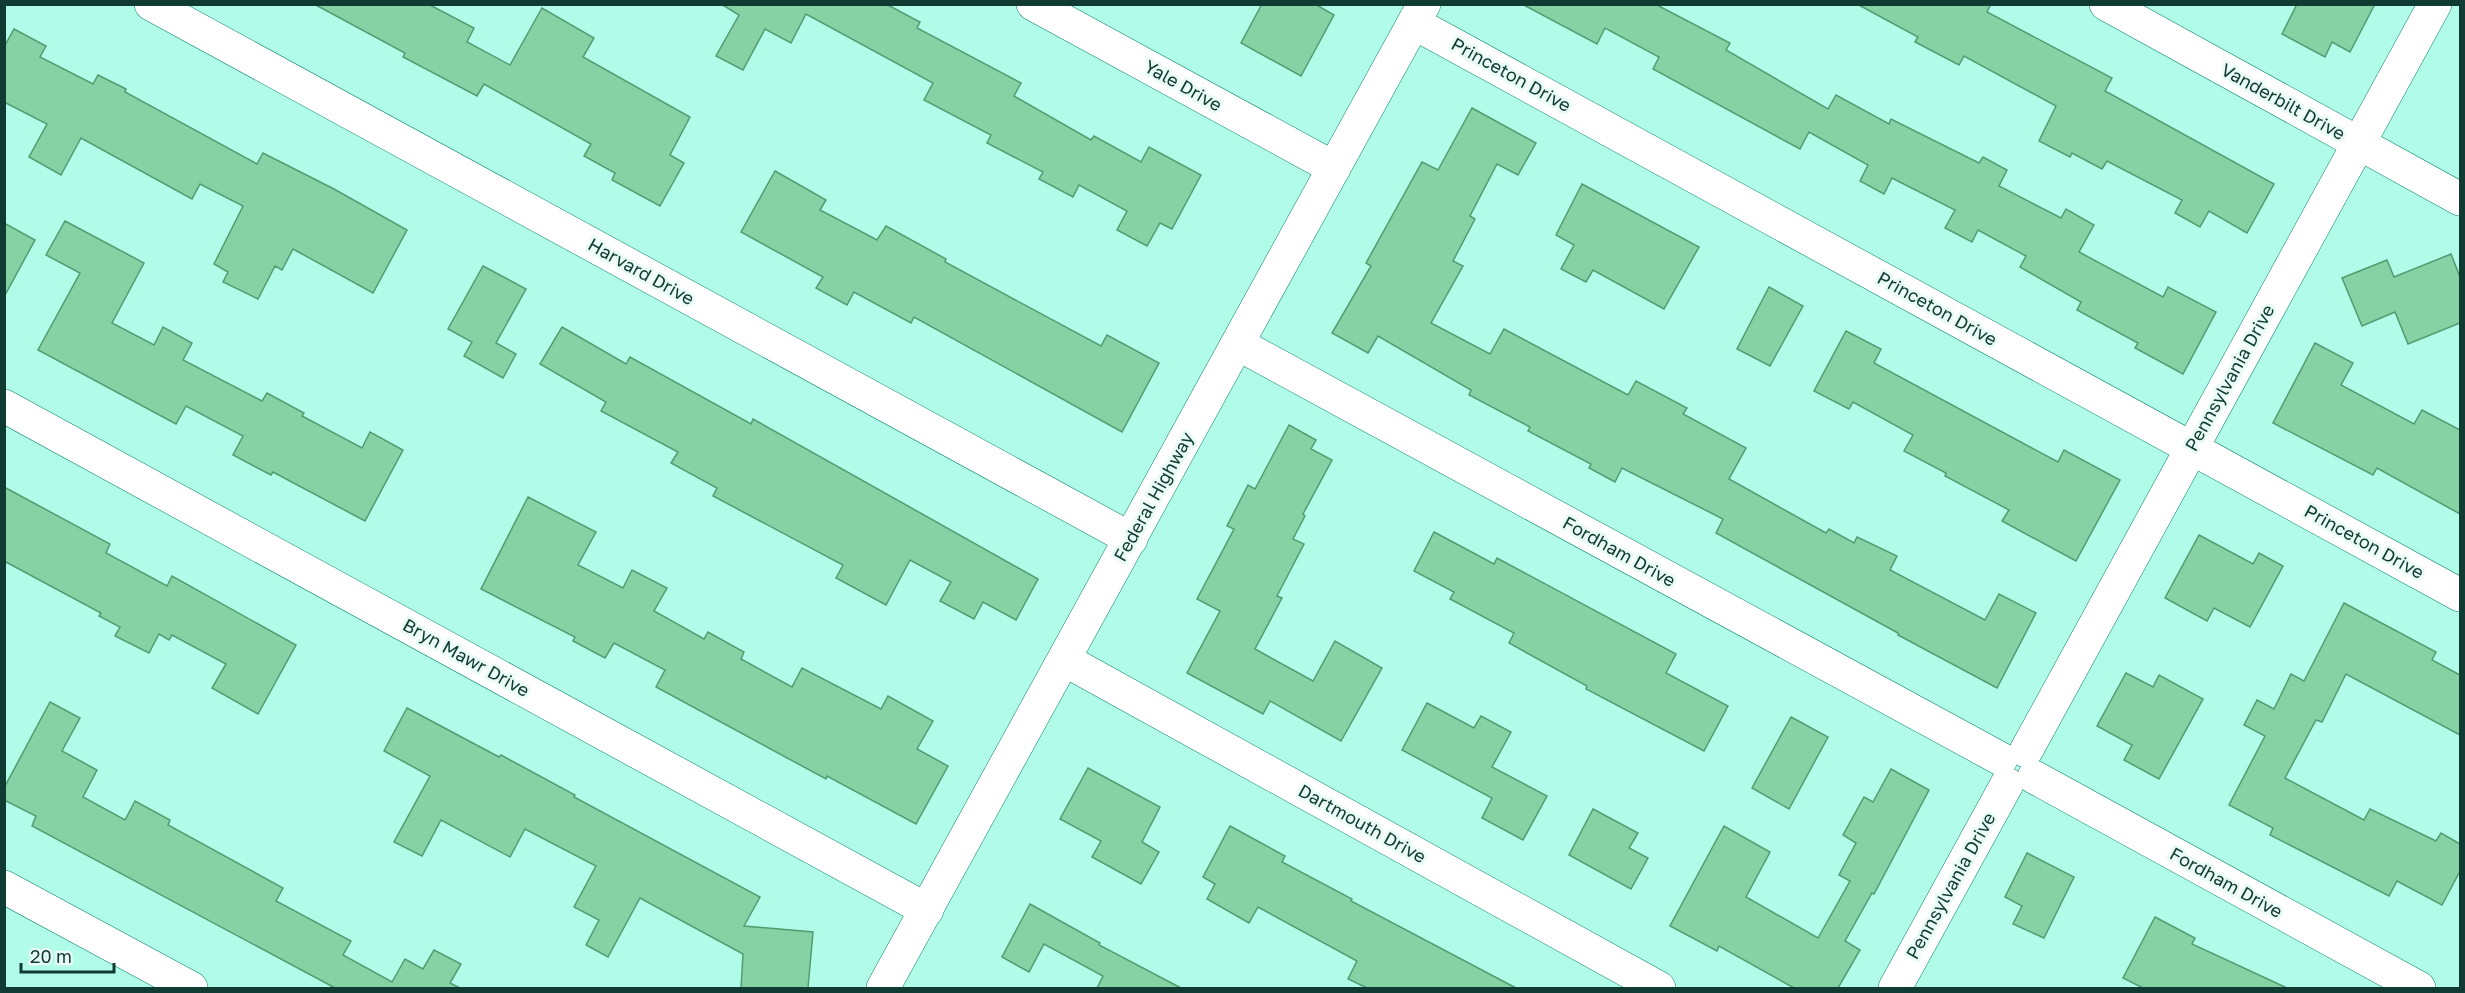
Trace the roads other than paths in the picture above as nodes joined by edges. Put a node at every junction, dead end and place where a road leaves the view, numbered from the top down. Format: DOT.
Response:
graph roads {
  1 [pos="151,4"];
  2 [pos="1033,4"];
  3 [pos="2106,4"];
  4 [pos="2435,4"];
  5 [pos="1419,14"];
  6 [pos="2359,144"];
  7 [pos="1334,168"];
  8 [pos="2460,200"];
  9 [pos="1238,344"];
  10 [pos="4,406"];
  11 [pos="2192,448"];
  12 [pos="1131,539"];
  13 [pos="2460,595"];
  14 [pos="1065,660"];
  15 [pos="2017,768"];
  16 [pos="4,887"];
  17 [pos="927,910"];
  18 [pos="892,985"];
  19 [pos="191,988"];
  20 [pos="1659,988"];
  21 [pos="1894,988"];
  22 [pos="2419,988"];
  1 -- 12 [label="street, Harvard Drive"];
  2 -- 7 [label="street, Yale Drive"];
  3 -- 6 [label="street, Vanderbilt Drive"];
  4 -- 6 [label="street, Pennsylvania Drive"];
  5 -- 7 [label="street, Federal Highway"];
  5 -- 11 [label="street, Princeton Drive"];
  6 -- 8 [label="street, Vanderbilt Drive"];
  6 -- 11 [label="street, Pennsylvania Drive"];
  7 -- 9 [label="street, Federal Highway"];
  9 -- 12 [label="street, Federal Highway"];
  9 -- 15 [label="street, Fordham Drive"];
  10 -- 17 [label="street, Bryn Mawr Drive"];
  11 -- 13 [label="street, Princeton Drive"];
  11 -- 15 [label="street, Pennsylvania Drive"];
  12 -- 14 [label="street, Federal Highway"];
  14 -- 17 [label="street, Federal Highway"];
  14 -- 20 [label="street, Dartmouth Drive"];
  15 -- 21 [label="street, Pennsylvania Drive"];
  15 -- 22 [label="street, Fordham Drive"];
  16 -- 19 [label="street"];
  17 -- 18 [label="street, Federal Highway"];
}
